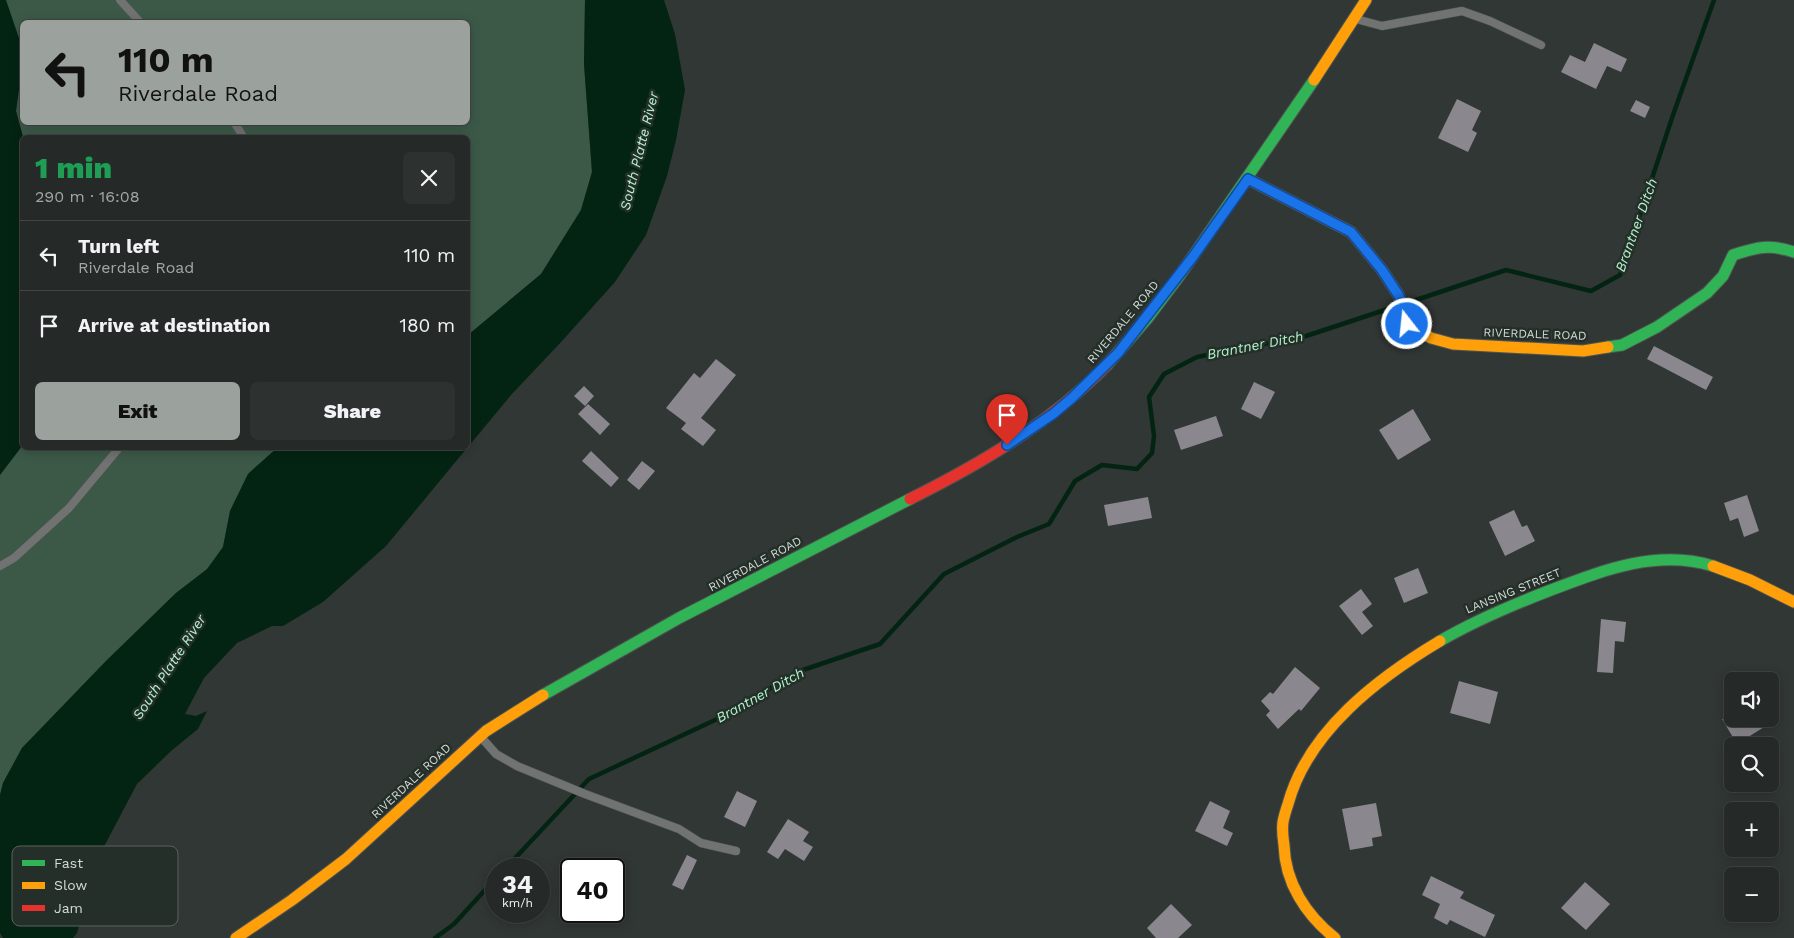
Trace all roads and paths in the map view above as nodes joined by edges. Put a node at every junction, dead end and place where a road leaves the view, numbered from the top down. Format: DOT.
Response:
graph roads {
  1 [pos="120,0"];
  2 [pos="1366,0"];
  3 [pos="1354,19"];
  4 [pos="138,20"];
  5 [pos="1541,44"];
  6 [pos="1248,179"];
  7 [pos="1794,252"];
  8 [pos="117,450"];
  9 [pos="0,566"];
  10 [pos="1794,602"];
  11 [pos="480,735"];
  12 [pos="736,851"];
  13 [pos="236,938"];
  14 [pos="1335,938"];
  1 -- 4 [label="lane"];
  2 -- 3 [label="street, RIVERDALE ROAD"];
  3 -- 5 [label="lane"];
  3 -- 6 [label="street, RIVERDALE ROAD"];
  6 -- 7 [label="street, RIVERDALE ROAD"];
  6 -- 11 [label="street, RIVERDALE ROAD"];
  8 -- 9 [label="lane"];
  10 -- 14 [label="street, LANSING STREET"];
  11 -- 12 [label="lane"];
  11 -- 13 [label="street, RIVERDALE ROAD"];
}
